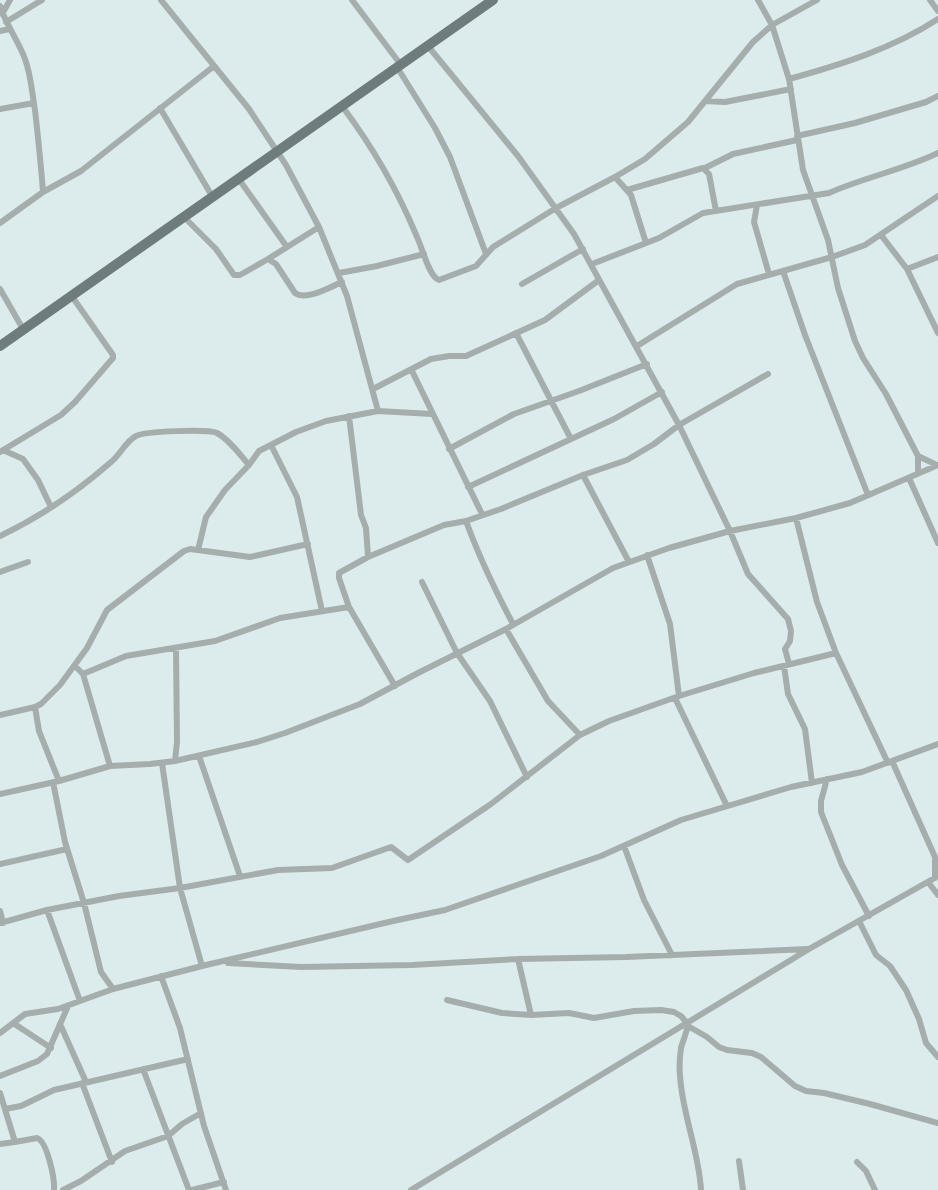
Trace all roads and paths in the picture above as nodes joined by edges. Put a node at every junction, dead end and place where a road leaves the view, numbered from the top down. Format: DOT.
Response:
graph roads {
  1 [pos="10,0"];
  2 [pos="42,0"];
  3 [pos="161,0"];
  4 [pos="352,0"];
  5 [pos="493,0"];
  6 [pos="758,0"];
  7 [pos="817,0"];
  8 [pos="930,0"];
  9 [pos="0,6"];
  10 [pos="938,11"];
  11 [pos="2,14"];
  12 [pos="938,19"];
  13 [pos="6,22"];
  14 [pos="772,25"];
  15 [pos="9,29"];
  16 [pos="0,31"];
  17 [pos="428,46"];
  18 [pos="214,66"];
  19 [pos="399,66"];
  20 [pos="789,79"];
  21 [pos="791,89"];
  22 [pos="938,96"];
  23 [pos="705,101"];
  24 [pos="34,103"];
  25 [pos="342,106"];
  26 [pos="160,108"];
  27 [pos="0,109"];
  28 [pos="797,138"];
  29 [pos="276,152"];
  30 [pos="938,153"];
  31 [pos="705,168"];
  32 [pos="238,178"];
  33 [pos="615,178"];
  34 [pos="627,190"];
  35 [pos="43,192"];
  36 [pos="212,196"];
  37 [pos="811,196"];
  38 [pos="938,196"];
  39 [pos="757,205"];
  40 [pos="556,208"];
  41 [pos="716,211"];
  42 [pos="184,216"];
  43 [pos="0,223"];
  44 [pos="320,227"];
  45 [pos="881,235"];
  46 [pos="646,243"];
  47 [pos="287,247"];
  48 [pos="583,249"];
  49 [pos="424,254"];
  50 [pos="486,254"];
  51 [pos="832,257"];
  52 [pos="938,257"];
  53 [pos="268,259"];
  54 [pos="592,264"];
  55 [pos="907,269"];
  56 [pos="783,271"];
  57 [pos="338,273"];
  58 [pos="769,274"];
  59 [pos="599,280"];
  60 [pos="342,282"];
  61 [pos="522,284"];
  62 [pos="0,289"];
  63 [pos="72,295"];
  64 [pos="23,329"];
  65 [pos="516,333"];
  66 [pos="938,333"];
  67 [pos="0,346"];
  68 [pos="637,346"];
  69 [pos="647,364"];
  70 [pos="412,371"];
  71 [pos="768,374"];
  72 [pos="373,389"];
  73 [pos="662,392"];
  74 [pos="550,402"];
  75 [pos="378,411"];
  76 [pos="432,414"];
  77 [pos="349,416"];
  78 [pos="679,425"];
  79 [pos="571,439"];
  80 [pos="271,445"];
  81 [pos="449,449"];
  82 [pos="2,451"];
  83 [pos="918,456"];
  84 [pos="250,465"];
  85 [pos="938,465"];
  86 [pos="918,472"];
  87 [pos="583,475"];
  88 [pos="909,478"];
  89 [pos="468,487"];
  90 [pos="868,495"];
  91 [pos="51,508"];
  92 [pos="482,514"];
  93 [pos="796,518"];
  94 [pos="466,520"];
  95 [pos="730,531"];
  96 [pos="0,536"];
  97 [pos="938,543"];
  98 [pos="308,544"];
  99 [pos="198,550"];
  100 [pos="647,555"];
  101 [pos="368,557"];
  102 [pos="28,562"];
  103 [pos="629,562"];
  104 [pos="0,572"];
  105 [pos="422,582"];
  106 [pos="349,607"];
  107 [pos="322,611"];
  108 [pos="513,624"];
  109 [pos="506,629"];
  110 [pos="176,648"];
  111 [pos="457,653"];
  112 [pos="836,653"];
  113 [pos="786,665"];
  114 [pos="75,666"];
  115 [pos="82,674"];
  116 [pos="395,686"];
  117 [pos="677,697"];
  118 [pos="35,707"];
  119 [pos="0,715"];
  120 [pos="580,735"];
  121 [pos="938,744"];
  122 [pos="199,756"];
  123 [pos="175,761"];
  124 [pos="890,762"];
  125 [pos="162,763"];
  126 [pos="110,766"];
  127 [pos="527,777"];
  128 [pos="827,779"];
  129 [pos="56,782"];
  130 [pos="812,783"];
  131 [pos="0,794"];
  132 [pos="727,806"];
  133 [pos="624,846"];
  134 [pos="67,849"];
  135 [pos="0,864"];
  136 [pos="240,876"];
  137 [pos="936,877"];
  138 [pos="928,882"];
  139 [pos="180,888"];
  140 [pos="938,895"];
  141 [pos="84,903"];
  142 [pos="47,910"];
  143 [pos="0,911"];
  144 [pos="869,916"];
  145 [pos="859,921"];
  146 [pos="1,923"];
  147 [pos="809,949"];
  148 [pos="672,955"];
  149 [pos="518,959"];
  150 [pos="220,962"];
  151 [pos="202,966"];
  152 [pos="161,976"];
  153 [pos="113,989"];
  154 [pos="447,1000"];
  155 [pos="80,1001"];
  156 [pos="68,1006"];
  157 [pos="530,1015"];
  158 [pos="13,1023"];
  159 [pos="60,1024"];
  160 [pos="688,1025"];
  161 [pos="0,1033"];
  162 [pos="51,1048"];
  163 [pos="938,1057"];
  164 [pos="188,1059"];
  165 [pos="143,1069"];
  166 [pos="0,1076"];
  167 [pos="84,1083"];
  168 [pos="0,1093"];
  169 [pos="5,1109"];
  170 [pos="201,1113"];
  171 [pos="938,1123"];
  172 [pos="168,1136"];
  173 [pos="15,1142"];
  174 [pos="0,1144"];
  175 [pos="739,1161"];
  176 [pos="112,1162"];
  177 [pos="857,1162"];
  178 [pos="224,1182"];
  179 [pos="54,1190"];
  180 [pos="63,1190"];
  181 [pos="189,1190"];
  182 [pos="192,1190"];
  183 [pos="226,1190"];
  184 [pos="411,1190"];
  185 [pos="702,1190"];
  186 [pos="743,1190"];
  187 [pos="875,1190"];
  1 -- 11 [label="street"];
  2 -- 13 [label="street"];
  3 -- 18 [label="street"];
  4 -- 19 [label="street"];
  5 -- 17 [label="main road"];
  6 -- 14 [label="street"];
  7 -- 14 [label="street"];
  8 -- 10 [label="street"];
  9 -- 11 [label="street"];
  11 -- 13 [label="street"];
  12 -- 20 [label="street"];
  13 -- 15 [label="street"];
  14 -- 20 [label="street"];
  14 -- 23 [label="street"];
  15 -- 16 [label="street"];
  15 -- 24 [label="street"];
  17 -- 19 [label="main road"];
  17 -- 40 [label="street"];
  18 -- 26 [label="street"];
  18 -- 29 [label="street"];
  19 -- 25 [label="main road"];
  19 -- 50 [label="street"];
  20 -- 21 [label="street"];
  21 -- 23 [label="street"];
  21 -- 28 [label="street"];
  22 -- 28 [label="street"];
  23 -- 33 [label="street"];
  24 -- 27 [label="street"];
  24 -- 35 [label="street"];
  25 -- 29 [label="main road"];
  25 -- 49 [label="street"];
  26 -- 35 [label="street"];
  26 -- 36 [label="street"];
  28 -- 31 [label="street"];
  28 -- 37 [label="street"];
  29 -- 32 [label="main road"];
  29 -- 44 [label="street"];
  30 -- 37 [label="street"];
  31 -- 34 [label="street"];
  31 -- 41 [label="street"];
  32 -- 36 [label="main road"];
  32 -- 47 [label="street"];
  33 -- 34 [label="street"];
  33 -- 40 [label="street"];
  34 -- 46 [label="street"];
  35 -- 43 [label="street"];
  36 -- 42 [label="main road"];
  37 -- 39 [label="street"];
  37 -- 51 [label="street"];
  38 -- 45 [label="street"];
  39 -- 41 [label="street"];
  39 -- 58 [label="street"];
  40 -- 48 [label="street"];
  40 -- 50 [label="street"];
  41 -- 46 [label="street"];
  42 -- 53 [label="street"];
  42 -- 63 [label="main road"];
  44 -- 47 [label="street"];
  44 -- 57 [label="street"];
  45 -- 51 [label="street"];
  45 -- 55 [label="street"];
  46 -- 54 [label="street"];
  47 -- 53 [label="street"];
  48 -- 54 [label="street"];
  48 -- 61 [label="street"];
  49 -- 50 [label="street"];
  49 -- 57 [label="street"];
  51 -- 56 [label="street"];
  51 -- 83 [label="street"];
  52 -- 55 [label="street"];
  53 -- 60 [label="street"];
  54 -- 59 [label="street"];
  55 -- 66 [label="street"];
  56 -- 58 [label="street"];
  56 -- 90 [label="street"];
  57 -- 60 [label="street"];
  58 -- 68 [label="street"];
  59 -- 65 [label="street"];
  59 -- 68 [label="street"];
  60 -- 72 [label="street"];
  62 -- 64 [label="street"];
  63 -- 64 [label="main road"];
  63 -- 82 [label="street"];
  64 -- 67 [label="main road"];
  65 -- 70 [label="street"];
  65 -- 74 [label="street"];
  68 -- 69 [label="street"];
  69 -- 73 [label="street"];
  69 -- 74 [label="street"];
  70 -- 72 [label="street"];
  70 -- 76 [label="street"];
  71 -- 78 [label="street"];
  72 -- 75 [label="street"];
  73 -- 78 [label="street"];
  73 -- 79 [label="street"];
  74 -- 79 [label="street"];
  74 -- 81 [label="street"];
  75 -- 76 [label="street"];
  75 -- 77 [label="street"];
  76 -- 81 [label="street"];
  77 -- 80 [label="street"];
  77 -- 101 [label="street"];
  78 -- 87 [label="street"];
  78 -- 95 [label="street"];
  79 -- 89 [label="street"];
  80 -- 84 [label="street"];
  80 -- 98 [label="street"];
  81 -- 89 [label="street"];
  82 -- 91 [label="street"];
  83 -- 85 [label="street"];
  83 -- 86 [label="street"];
  84 -- 91 [label="street"];
  84 -- 99 [label="street"];
  85 -- 86 [label="street"];
  86 -- 88 [label="street"];
  87 -- 92 [label="street"];
  87 -- 103 [label="street"];
  88 -- 90 [label="street"];
  88 -- 97 [label="street"];
  89 -- 92 [label="street"];
  90 -- 93 [label="street"];
  91 -- 96 [label="street"];
  92 -- 94 [label="street"];
  93 -- 95 [label="street"];
  93 -- 112 [label="street"];
  94 -- 101 [label="street"];
  94 -- 108 [label="street"];
  95 -- 100 [label="street"];
  95 -- 113 [label="street"];
  98 -- 99 [label="street"];
  98 -- 107 [label="street"];
  99 -- 114 [label="street"];
  100 -- 103 [label="street"];
  100 -- 117 [label="street"];
  101 -- 106 [label="street"];
  102 -- 104 [label="street"];
  103 -- 108 [label="street"];
  105 -- 111 [label="street"];
  106 -- 107 [label="street"];
  106 -- 116 [label="street"];
  107 -- 110 [label="street"];
  108 -- 109 [label="street"];
  109 -- 111 [label="street"];
  109 -- 120 [label="street"];
  110 -- 115 [label="street"];
  110 -- 123 [label="street"];
  111 -- 116 [label="street"];
  111 -- 127 [label="street"];
  112 -- 113 [label="street"];
  112 -- 124 [label="street"];
  113 -- 117 [label="street"];
  113 -- 130 [label="street"];
  114 -- 115 [label="street"];
  114 -- 118 [label="street"];
  115 -- 126 [label="street"];
  116 -- 122 [label="street"];
  117 -- 120 [label="street"];
  117 -- 132 [label="street"];
  118 -- 119 [label="street"];
  118 -- 129 [label="street"];
  120 -- 127 [label="street"];
  121 -- 124 [label="street"];
  122 -- 123 [label="street"];
  122 -- 136 [label="street"];
  123 -- 125 [label="street"];
  124 -- 128 [label="street"];
  124 -- 137 [label="street"];
  125 -- 126 [label="street"];
  125 -- 139 [label="street"];
  126 -- 129 [label="street"];
  127 -- 136 [label="street"];
  128 -- 130 [label="street"];
  128 -- 144 [label="street"];
  129 -- 131 [label="street"];
  129 -- 134 [label="street"];
  130 -- 132 [label="street"];
  132 -- 133 [label="street"];
  133 -- 148 [label="street"];
  133 -- 150 [label="street"];
  134 -- 135 [label="street"];
  134 -- 141 [label="street"];
  136 -- 139 [label="street"];
  137 -- 138 [label="street"];
  138 -- 140 [label="street"];
  138 -- 144 [label="street"];
  139 -- 141 [label="street"];
  139 -- 151 [label="street"];
  141 -- 142 [label="street"];
  141 -- 153 [label="street"];
  142 -- 146 [label="street"];
  142 -- 155 [label="street"];
  143 -- 146 [label="street"];
  144 -- 145 [label="street"];
  145 -- 147 [label="street"];
  145 -- 163 [label="street"];
  147 -- 148 [label="street"];
  147 -- 160 [label="street"];
  148 -- 149 [label="street"];
  149 -- 150 [label="street"];
  149 -- 157 [label="street"];
  150 -- 151 [label="street"];
  151 -- 152 [label="street"];
  152 -- 153 [label="street"];
  152 -- 164 [label="street"];
  153 -- 155 [label="street"];
  154 -- 157 [label="street"];
  155 -- 156 [label="street"];
  156 -- 158 [label="street"];
  156 -- 159 [label="street"];
  157 -- 160 [label="street"];
  158 -- 161 [label="street"];
  158 -- 162 [label="street"];
  159 -- 162 [label="street"];
  159 -- 167 [label="street"];
  160 -- 171 [label="street"];
  160 -- 184 [label="street"];
  160 -- 185 [label="street"];
  162 -- 166 [label="street"];
  164 -- 165 [label="street"];
  164 -- 170 [label="street"];
  165 -- 167 [label="street"];
  165 -- 172 [label="street"];
  167 -- 169 [label="street"];
  167 -- 176 [label="street"];
  168 -- 169 [label="street"];
  169 -- 173 [label="street"];
  170 -- 172 [label="street"];
  170 -- 178 [label="street"];
  172 -- 176 [label="street"];
  172 -- 181 [label="street"];
  173 -- 174 [label="street"];
  173 -- 179 [label="street"];
  175 -- 186 [label="street"];
  176 -- 180 [label="street"];
  177 -- 187 [label="street"];
  178 -- 182 [label="street"];
  178 -- 183 [label="street"];
}
